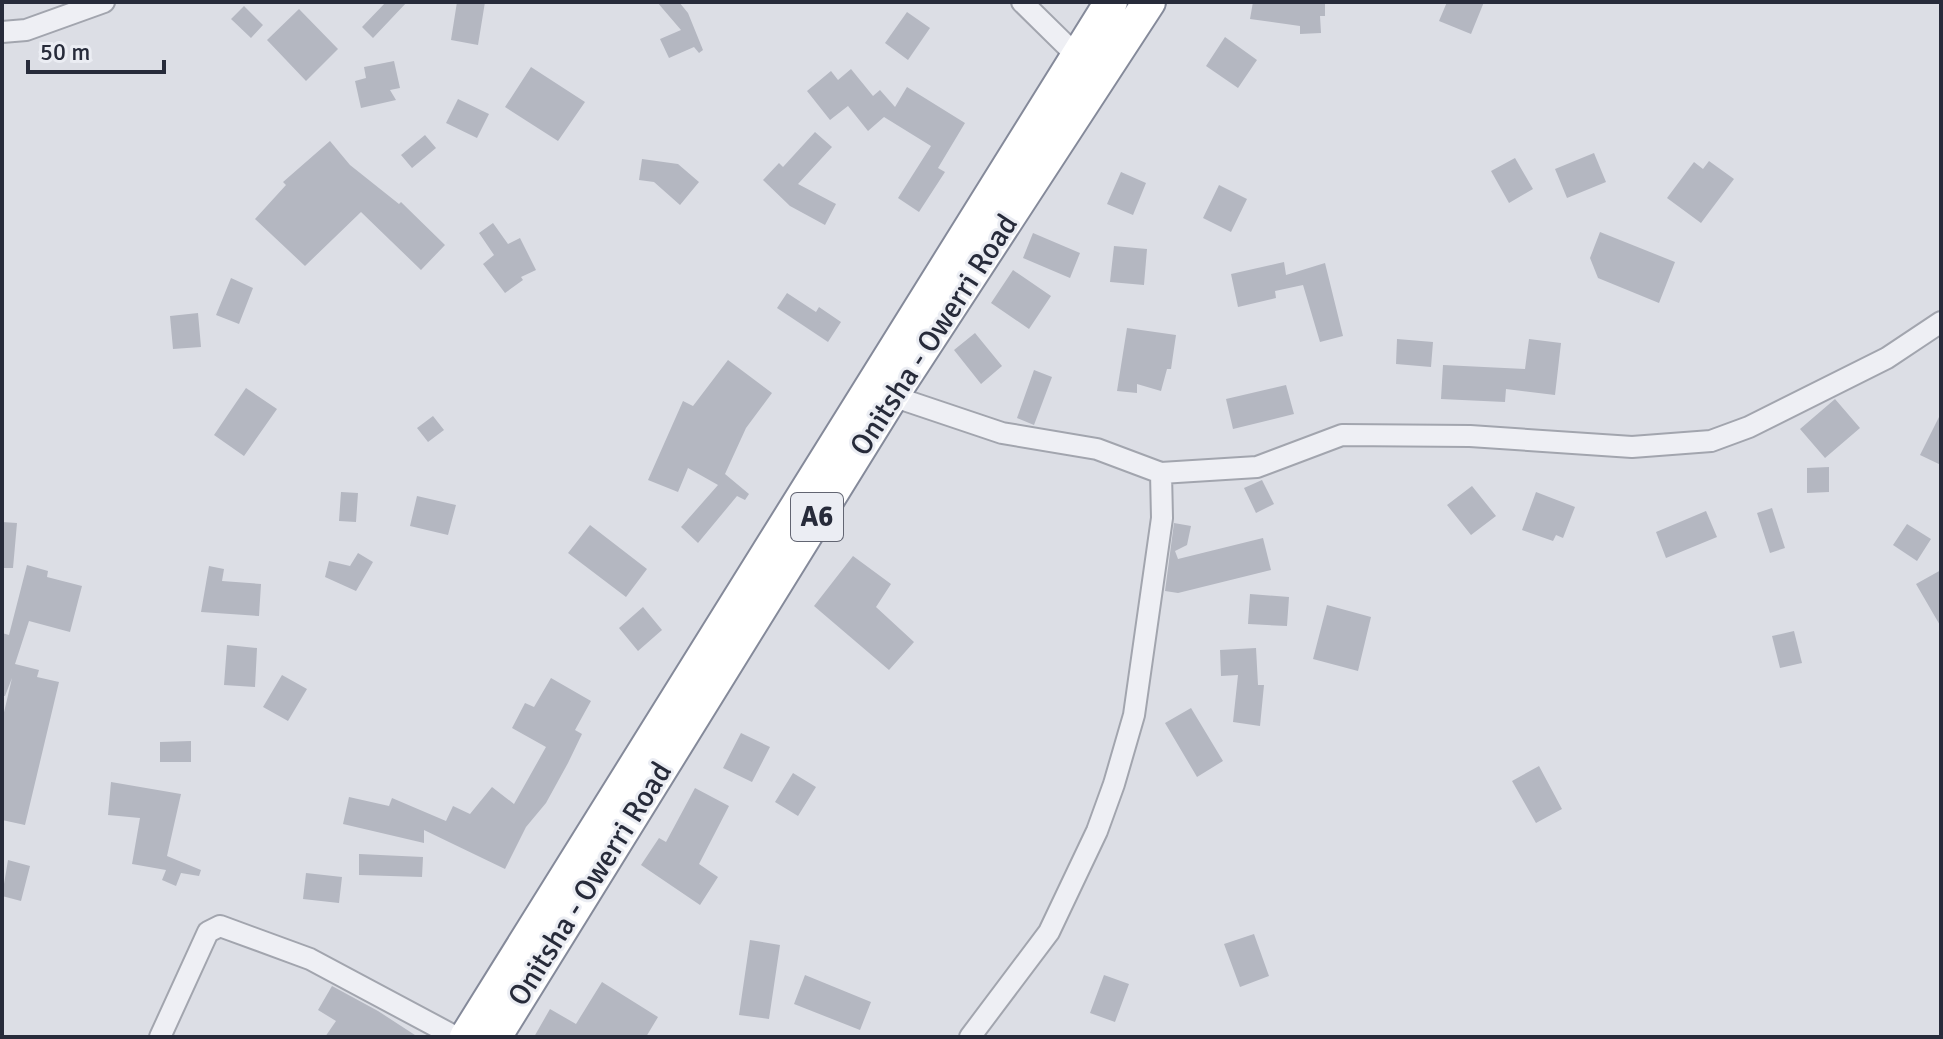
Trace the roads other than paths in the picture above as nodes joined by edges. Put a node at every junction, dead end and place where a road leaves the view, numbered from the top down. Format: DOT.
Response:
graph roads {
  1 [pos="104,2"];
  2 [pos="1022,2"];
  3 [pos="1111,2"];
  4 [pos="1149,2"];
  5 [pos="2,32"];
  6 [pos="1077,56"];
  7 [pos="1941,322"];
  8 [pos="892,396"];
  9 [pos="1161,473"];
  10 [pos="160,1037"];
  11 [pos="456,1037"];
  12 [pos="466,1037"];
  13 [pos="495,1037"];
  14 [pos="970,1037"];
  1 -- 5 [label="street"];
  2 -- 6 [label="street"];
  3 -- 6 [label="highway, Onitsha - Owerri Road / A6"];
  4 -- 8 [label="highway, Onitsha - Owerri Road / A6"];
  6 -- 12 [label="highway, Onitsha - Owerri Road / A6"];
  7 -- 9 [label="street"];
  8 -- 9 [label="street"];
  8 -- 13 [label="highway, Onitsha - Owerri Road / A6"];
  9 -- 14 [label="street"];
  10 -- 11 [label="street"];
}
